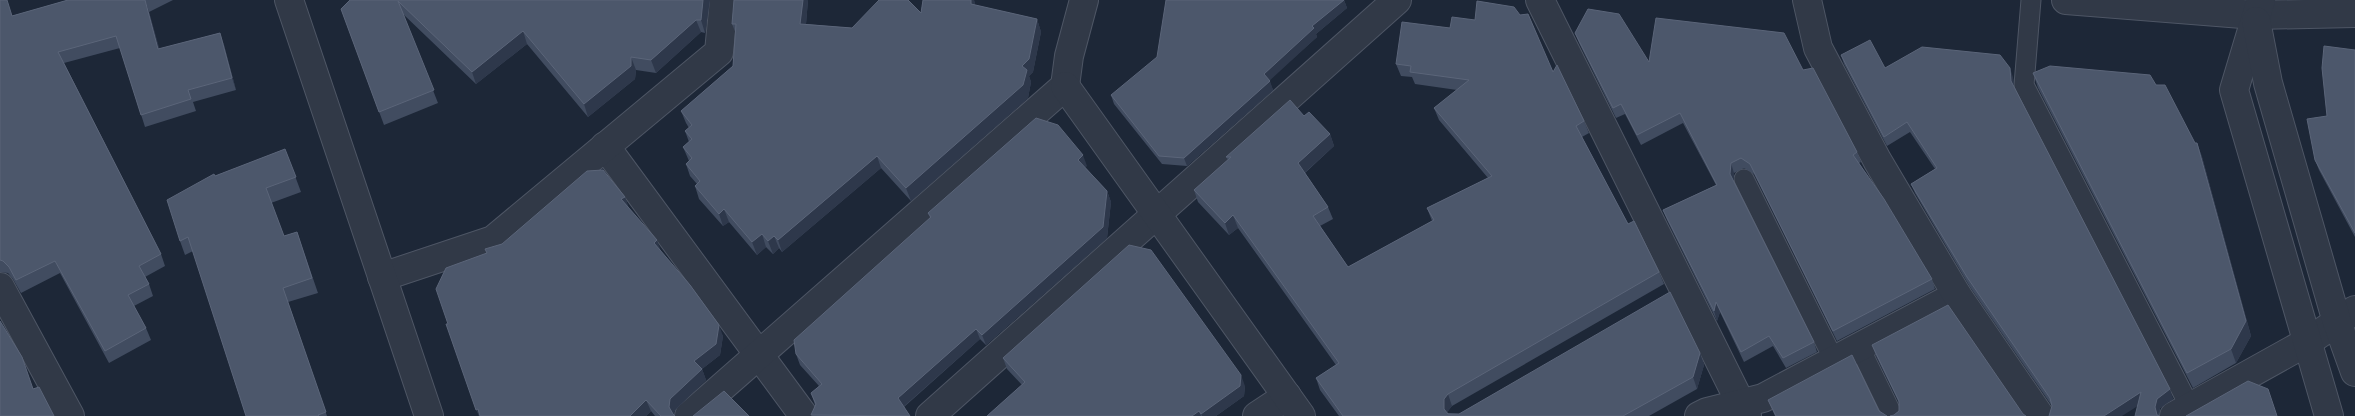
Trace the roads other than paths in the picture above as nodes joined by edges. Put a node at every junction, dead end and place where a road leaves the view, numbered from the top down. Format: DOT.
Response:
graph roads {
  1 [pos="289,0"];
  2 [pos="724,0"];
  3 [pos="1084,0"];
  4 [pos="1397,0"];
  5 [pos="1540,0"];
  6 [pos="1807,0"];
  7 [pos="2031,0"];
  8 [pos="2066,0"];
  9 [pos="2258,7"];
  10 [pos="2355,13"];
  11 [pos="1065,86"];
  12 [pos="605,146"];
  13 [pos="1744,179"];
  14 [pos="1156,214"];
  15 [pos="382,277"];
  16 [pos="0,287"];
  17 [pos="1958,295"];
  18 [pos="2346,316"];
  19 [pos="2307,342"];
  20 [pos="1860,348"];
  21 [pos="758,353"];
  22 [pos="1834,360"];
  23 [pos="2355,372"];
  24 [pos="1294,406"];
  25 [pos="1744,410"];
  26 [pos="2182,412"];
  27 [pos="70,416"];
  28 [pos="429,416"];
  29 [pos="688,416"];
  30 [pos="804,416"];
  31 [pos="930,416"];
  32 [pos="1258,416"];
  33 [pos="1699,416"];
  34 [pos="1893,416"];
  35 [pos="2040,416"];
  36 [pos="2329,416"];
  1 -- 15 [label="street"];
  2 -- 12 [label="street"];
  3 -- 11 [label="street"];
  4 -- 14 [label="street"];
  5 -- 25 [label="street"];
  6 -- 17 [label="street"];
  7 -- 26 [label="lane"];
  8 -- 9 [label="street"];
  9 -- 10 [label="street"];
  9 -- 18 [label="street"];
  9 -- 19 [label="street"];
  11 -- 14 [label="street"];
  11 -- 21 [label="street"];
  12 -- 15 [label="street"];
  12 -- 21 [label="street"];
  13 -- 22 [label="lane"];
  14 -- 24 [label="street"];
  14 -- 31 [label="street"];
  15 -- 28 [label="street"];
  16 -- 27 [label="street"];
  17 -- 20 [label="street"];
  17 -- 35 [label="street"];
  18 -- 19 [label="street"];
  18 -- 23 [label="street"];
  19 -- 26 [label="street"];
  19 -- 36 [label="street"];
  20 -- 22 [label="street"];
  20 -- 34 [label="lane"];
  21 -- 29 [label="street"];
  21 -- 30 [label="street"];
  22 -- 25 [label="street"];
  24 -- 32 [label="street"];
  25 -- 33 [label="street"];
}
